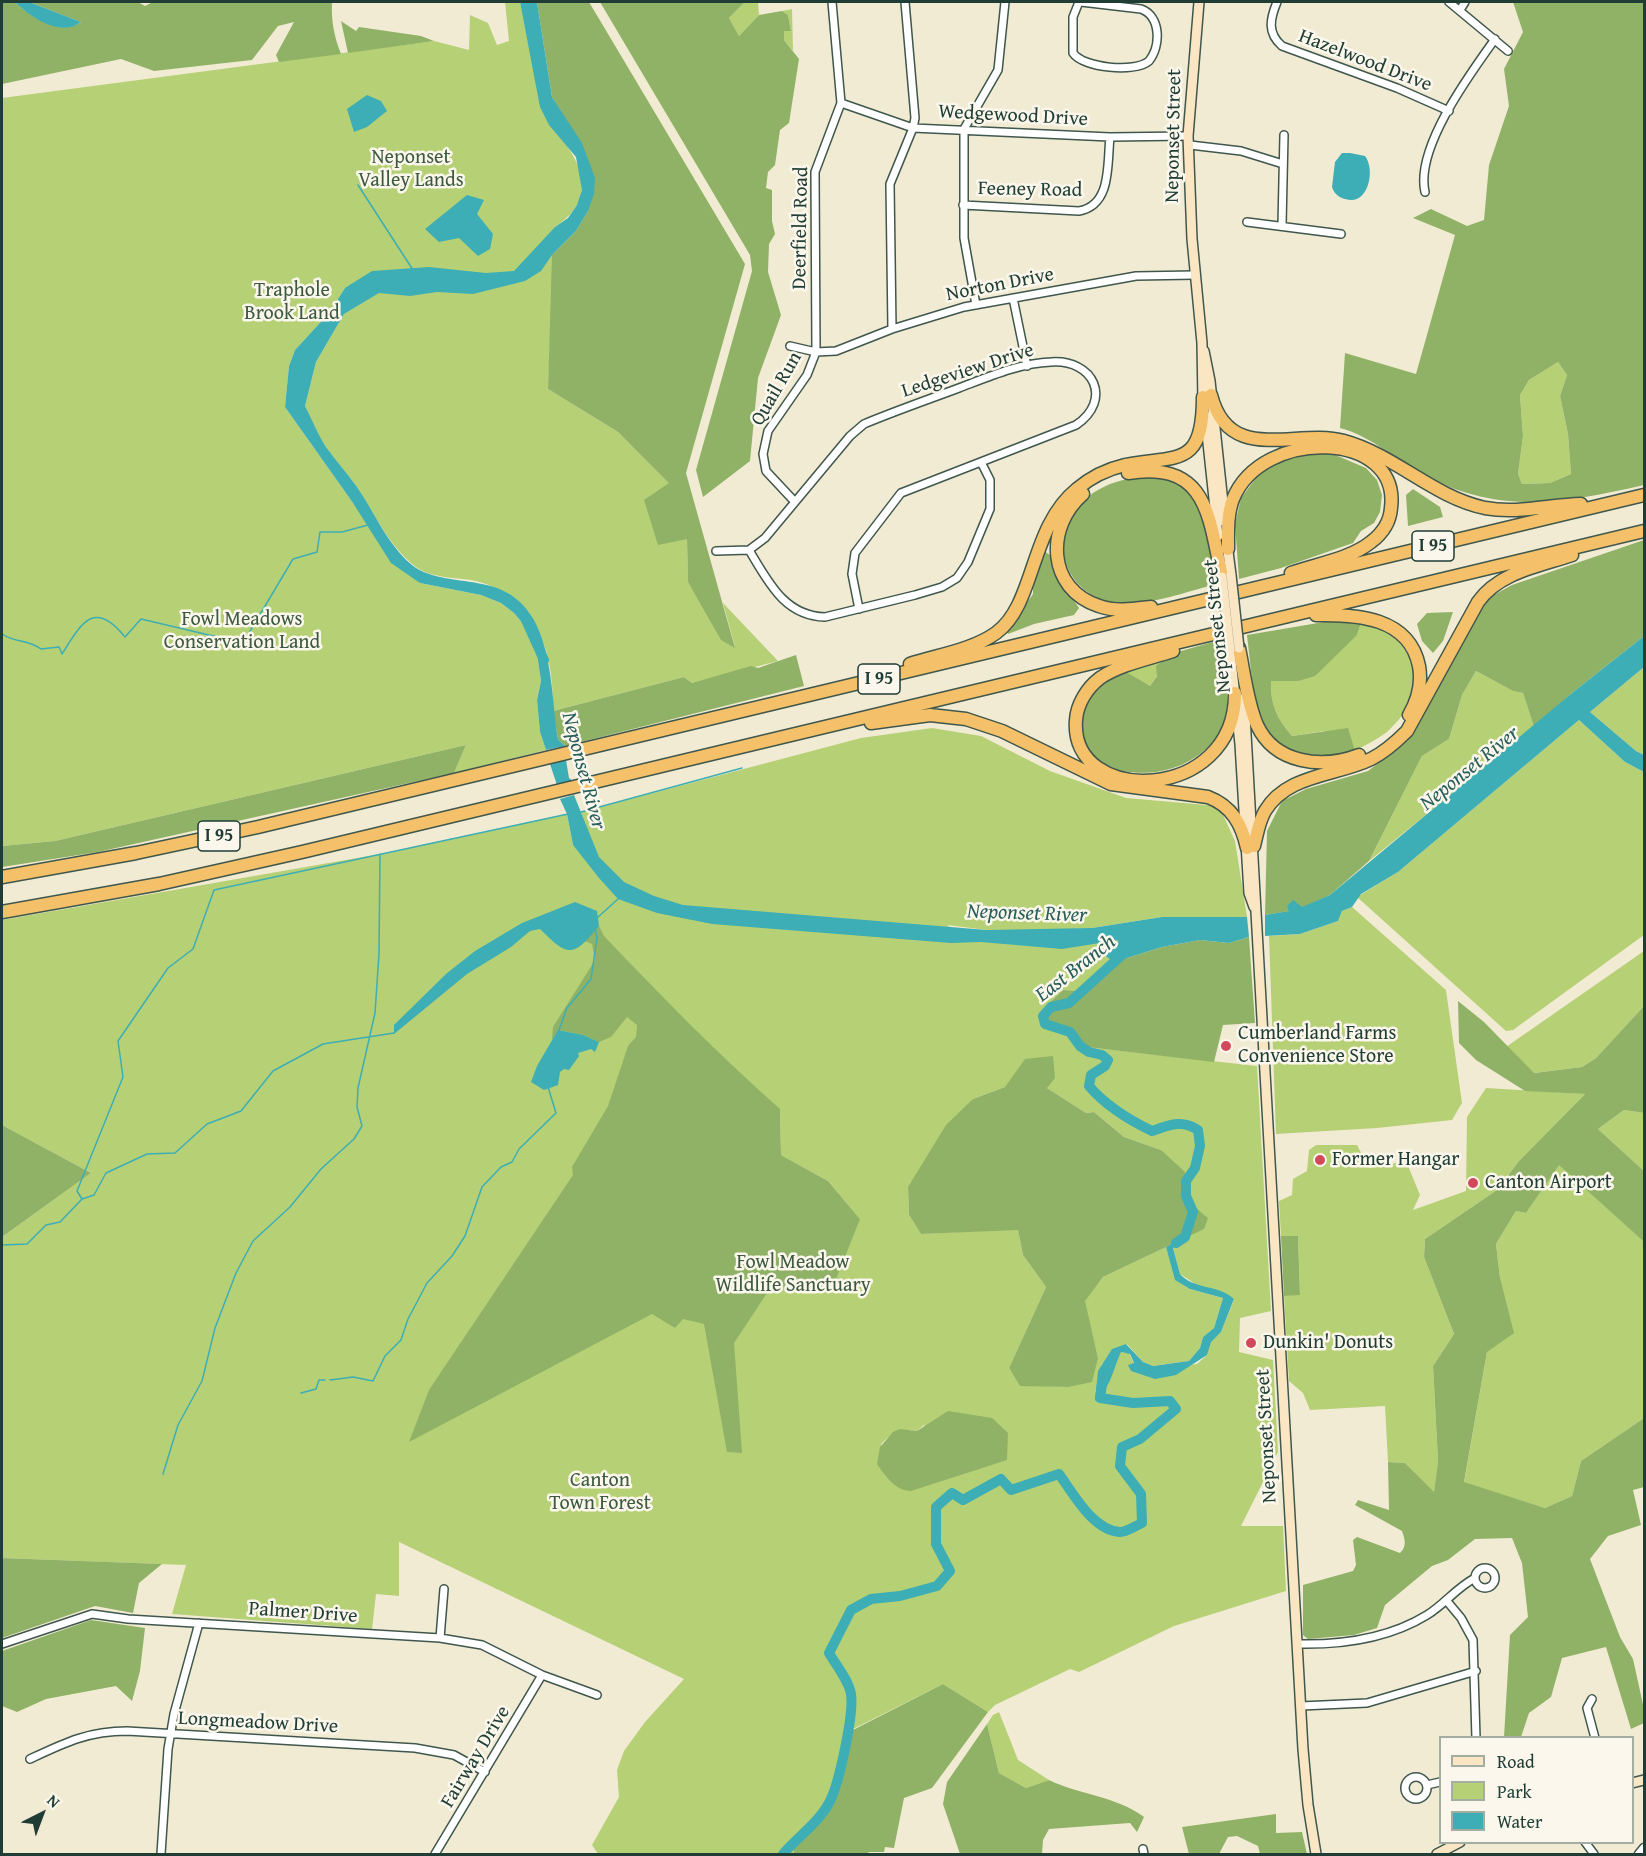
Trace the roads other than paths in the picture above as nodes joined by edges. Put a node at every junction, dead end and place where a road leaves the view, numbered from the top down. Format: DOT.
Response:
graph roads {
  1 [pos="832,2"];
  2 [pos="905,2"];
  3 [pos="1005,2"];
  4 [pos="1080,2"];
  5 [pos="1199,2"];
  6 [pos="1277,2"];
  7 [pos="1449,2"];
  8 [pos="1464,2"];
  9 [pos="1460,10"];
  10 [pos="1495,39"];
  11 [pos="1508,51"];
  12 [pos="841,103"];
  13 [pos="1449,111"];
  14 [pos="914,128"];
  15 [pos="964,129"];
  16 [pos="1284,135"];
  17 [pos="1110,137"];
  18 [pos="1189,141"];
  19 [pos="1283,164"];
  20 [pos="1425,192"];
  21 [pos="963,205"];
  22 [pos="1247,222"];
  23 [pos="1282,225"];
  24 [pos="1341,234"];
  25 [pos="1195,274"];
  26 [pos="1013,298"];
  27 [pos="976,305"];
  28 [pos="892,329"];
  29 [pos="790,346"];
  30 [pos="816,352"];
  31 [pos="1027,366"];
  32 [pos="1207,396"];
  33 [pos="981,462"];
  34 [pos="1644,495"];
  35 [pos="795,502"];
  36 [pos="1612,503"];
  37 [pos="1644,531"];
  38 [pos="1611,539"];
  39 [pos="1228,549"];
  40 [pos="749,550"];
  41 [pos="716,551"];
  42 [pos="1227,576"];
  43 [pos="1254,589"];
  44 [pos="1185,606"];
  45 [pos="859,609"];
  46 [pos="1291,615"];
  47 [pos="1224,631"];
  48 [pos="1234,649"];
  49 [pos="854,685"];
  50 [pos="1235,693"];
  51 [pos="819,728"];
  52 [pos="1250,847"];
  53 [pos="2,877"];
  54 [pos="2,912"];
  55 [pos="1475,1578"];
  56 [pos="444,1589"];
  57 [pos="1446,1600"];
  58 [pos="199,1623"];
  59 [pos="440,1638"];
  60 [pos="2,1644"];
  61 [pos="1297,1644"];
  62 [pos="1476,1671"];
  63 [pos="542,1675"];
  64 [pos="597,1695"];
  65 [pos="1592,1699"];
  66 [pos="1301,1706"];
  67 [pos="171,1735"];
  68 [pos="1476,1736"];
  69 [pos="1595,1736"];
  70 [pos="30,1759"];
  71 [pos="485,1772"];
  72 [pos="1439,1782"];
  73 [pos="1427,1785"];
  74 [pos="1456,1844"];
  75 [pos="1644,1848"];
  76 [pos="161,1854"];
  77 [pos="435,1854"];
  78 [pos="1316,1854"];
  79 [pos="1437,1854"];
  80 [pos="1639,1854"];
  1 -- 12 [label="street, Deerfield Road"];
  2 -- 14 [label="street"];
  3 -- 15 [label="street"];
  4 -- 4 [label="street"];
  5 -- 18 [label="main road, Neponset Street"];
  6 -- 13 [label="street, Hazelwood Drive"];
  7 -- 9 [label="street"];
  8 -- 9 [label="street"];
  9 -- 10 [label="street"];
  10 -- 11 [label="street"];
  10 -- 13 [label="street"];
  12 -- 14 [label="street, Wedgewood Drive"];
  12 -- 30 [label="street, Deerfield Road"];
  13 -- 20 [label="street"];
  14 -- 15 [label="street, Wedgewood Drive"];
  14 -- 28 [label="street"];
  15 -- 17 [label="street, Wedgewood Drive"];
  15 -- 21 [label="street"];
  16 -- 19 [label="street"];
  17 -- 18 [label="street, Wedgewood Drive"];
  17 -- 21 [label="street, Feeney Road"];
  18 -- 19 [label="street, Wedgewood Drive"];
  18 -- 25 [label="main road, Neponset Street"];
  19 -- 23 [label="street"];
  21 -- 27 [label="street"];
  22 -- 23 [label="street"];
  23 -- 24 [label="street"];
  25 -- 26 [label="street, Norton Drive"];
  25 -- 32 [label="main road, Neponset Street"];
  26 -- 27 [label="street, Norton Drive"];
  26 -- 31 [label="street"];
  27 -- 28 [label="street, Norton Drive"];
  28 -- 30 [label="street, Norton Drive"];
  29 -- 30 [label="street"];
  30 -- 35 [label="street, Quail Run"];
  31 -- 33 [label="street, Ledgeview Drive"];
  31 -- 35 [label="street, Ledgeview Drive"];
  32 -- 36 [label="highway"];
  32 -- 39 [label="main road, Neponset Street"];
  32 -- 42 [label="main road, Neponset Street"];
  32 -- 49 [label="highway"];
  33 -- 45 [label="street, Ledgeview Drive"];
  33 -- 45 [label="street"];
  34 -- 36 [label="highway, I 95"];
  35 -- 40 [label="street, Ledgeview Drive"];
  36 -- 43 [label="highway, I 95"];
  37 -- 38 [label="highway, I 95"];
  38 -- 46 [label="highway, I 95"];
  38 -- 52 [label="highway"];
  39 -- 42 [label="main road, Neponset Street"];
  39 -- 43 [label="highway"];
  40 -- 41 [label="street"];
  40 -- 45 [label="street"];
  42 -- 44 [label="highway"];
  42 -- 48 [label="main road, Neponset Street, bridge"];
  43 -- 44 [label="highway, I 95"];
  44 -- 49 [label="highway, I 95"];
  46 -- 47 [label="highway, I 95"];
  46 -- 48 [label="highway"];
  47 -- 50 [label="highway"];
  47 -- 51 [label="highway, I 95"];
  48 -- 50 [label="main road, Neponset Street"];
  48 -- 52 [label="main road, Neponset Street"];
  49 -- 53 [label="highway, I 95"];
  50 -- 52 [label="main road, Neponset Street"];
  51 -- 52 [label="highway"];
  51 -- 54 [label="highway, I 95"];
  52 -- 61 [label="main road, Neponset Street"];
  55 -- 57 [label="street"];
  56 -- 59 [label="street"];
  57 -- 61 [label="street"];
  57 -- 62 [label="street"];
  58 -- 59 [label="street, Palmer Drive"];
  58 -- 60 [label="street, Palmer Drive"];
  58 -- 67 [label="street"];
  59 -- 63 [label="street, Palmer Drive"];
  61 -- 66 [label="main road, Neponset Street"];
  62 -- 66 [label="street"];
  62 -- 68 [label="street"];
  63 -- 64 [label="street, Palmer Drive"];
  63 -- 71 [label="street, Fairway Drive"];
  65 -- 69 [label="street"];
  66 -- 78 [label="main road, Neponset Street"];
  67 -- 70 [label="street, Longmeadow Drive"];
  67 -- 71 [label="street, Longmeadow Drive"];
  67 -- 76 [label="street"];
  71 -- 77 [label="street, Fairway Drive"];
  72 -- 73 [label="street"];
  74 -- 79 [label="main road"];
  75 -- 80 [label="street"];
}
